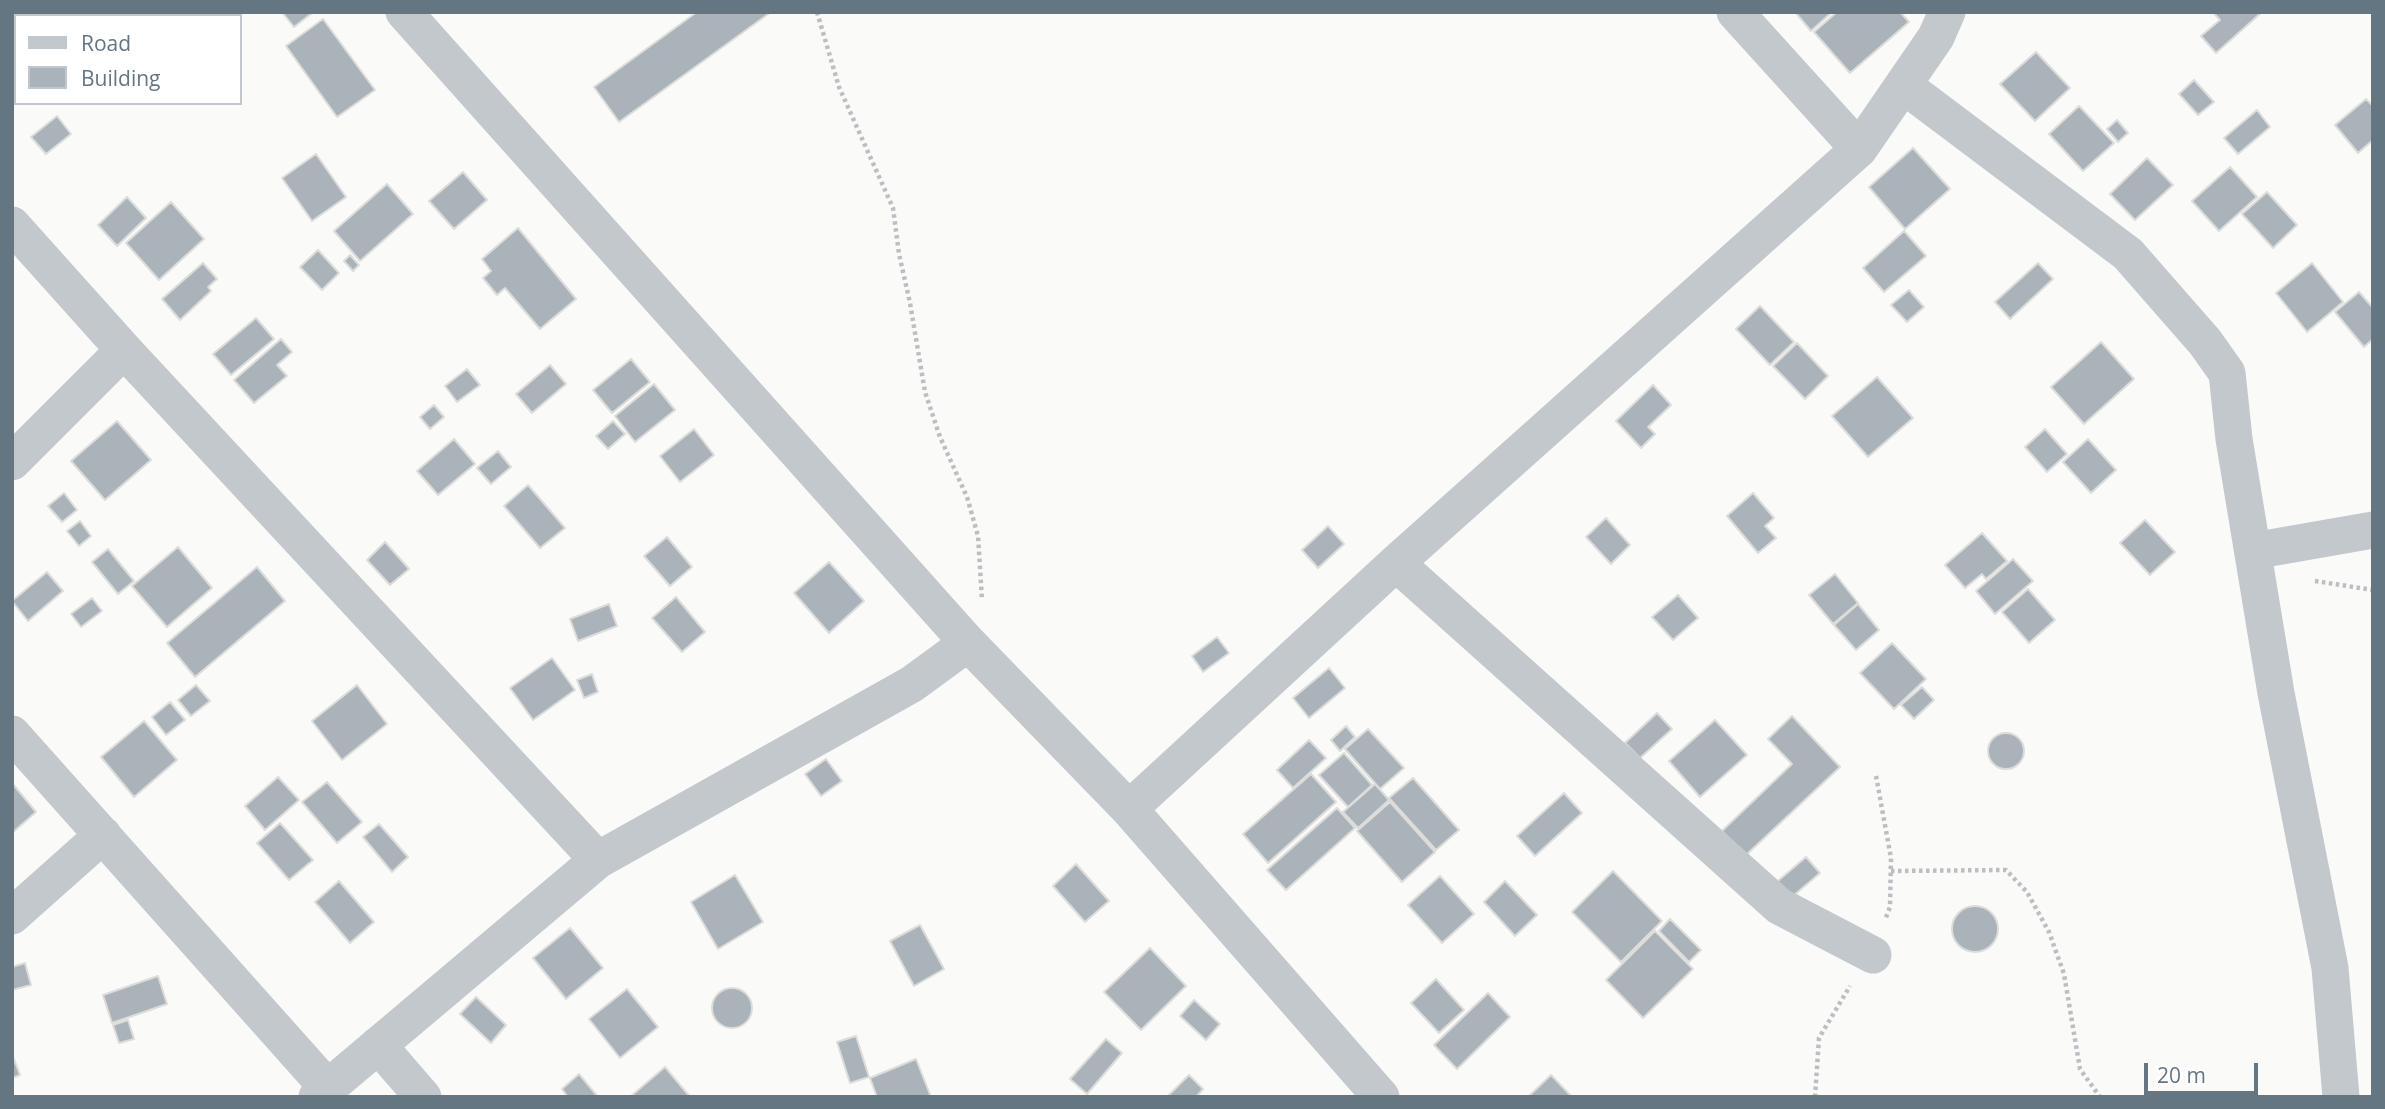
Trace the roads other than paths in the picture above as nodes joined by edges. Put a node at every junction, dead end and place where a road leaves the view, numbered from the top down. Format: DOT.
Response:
graph roads {
  1 [pos="404,12"];
  2 [pos="1735,12"];
  3 [pos="1947,12"];
  4 [pos="1903,85"];
  5 [pos="1859,149"];
  6 [pos="12,225"];
  7 [pos="124,350"];
  8 [pos="12,462"];
  9 [pos="2373,530"];
  10 [pos="2253,551"];
  11 [pos="1396,563"];
  12 [pos="968,643"];
  13 [pos="12,733"];
  14 [pos="1129,809"];
  15 [pos="103,835"];
  16 [pos="597,860"];
  17 [pos="12,916"];
  18 [pos="1873,955"];
  19 [pos="378,1045"];
  20 [pos="322,1092"];
  21 [pos="423,1097"];
  22 [pos="1381,1097"];
  23 [pos="2341,1097"];
  1 -- 12 [label="street"];
  2 -- 5 [label="street"];
  3 -- 4 [label="street"];
  4 -- 5 [label="street"];
  4 -- 10 [label="street"];
  5 -- 11 [label="street"];
  6 -- 7 [label="street"];
  7 -- 8 [label="street"];
  7 -- 16 [label="street"];
  9 -- 10 [label="street"];
  10 -- 23 [label="street"];
  11 -- 14 [label="street"];
  11 -- 18 [label="street"];
  12 -- 14 [label="street"];
  12 -- 16 [label="street"];
  13 -- 15 [label="street"];
  14 -- 22 [label="street"];
  15 -- 17 [label="street"];
  15 -- 20 [label="street"];
  16 -- 19 [label="street"];
  19 -- 20 [label="street"];
  19 -- 21 [label="street"];
}
